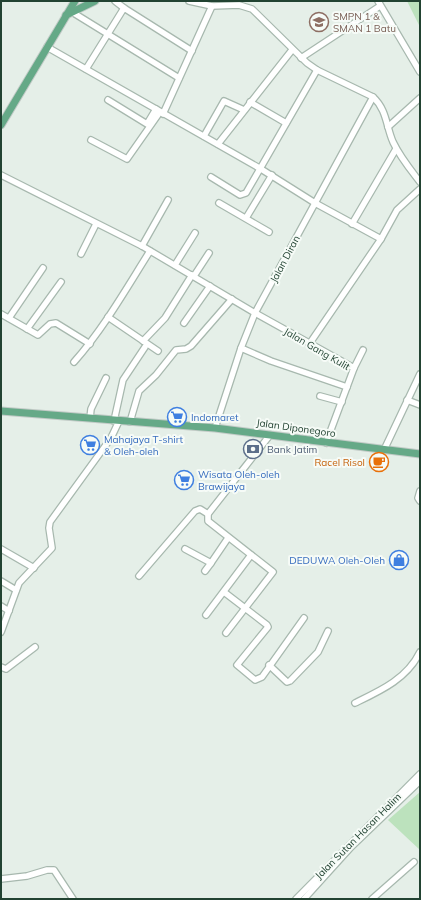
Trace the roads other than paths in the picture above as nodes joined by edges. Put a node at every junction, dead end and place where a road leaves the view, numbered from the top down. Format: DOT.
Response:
graph roads {
  1 [pos="75,1"];
  2 [pos="80,1"];
  3 [pos="95,1"];
  4 [pos="115,1"];
  5 [pos="189,1"];
  6 [pos="237,3"];
  7 [pos="379,3"];
  8 [pos="88,5"];
  9 [pos="212,6"];
  10 [pos="124,8"];
  11 [pos="69,14"];
  12 [pos="107,36"];
  13 [pos="47,47"];
  14 [pos="292,50"];
  15 [pos="192,51"];
  16 [pos="300,58"];
  17 [pos="86,69"];
  18 [pos="317,70"];
  19 [pos="420,72"];
  20 [pos="179,78"];
  21 [pos="373,97"];
  22 [pos="420,98"];
  23 [pos="108,100"];
  24 [pos="250,102"];
  25 [pos="244,110"];
  26 [pos="160,112"];
  27 [pos="286,124"];
  28 [pos="1,125"];
  29 [pos="388,127"];
  30 [pos="204,136"];
  31 [pos="91,140"];
  32 [pos="218,144"];
  33 [pos="396,149"];
  34 [pos="261,169"];
  35 [pos="1,175"];
  36 [pos="272,175"];
  37 [pos="211,177"];
  38 [pos="420,182"];
  39 [pos="420,189"];
  40 [pos="168,200"];
  41 [pos="219,203"];
  42 [pos="315,203"];
  43 [pos="246,218"];
  44 [pos="96,224"];
  45 [pos="352,224"];
  46 [pos="269,232"];
  47 [pos="195,233"];
  48 [pos="381,239"];
  49 [pos="142,246"];
  50 [pos="150,251"];
  51 [pos="210,253"];
  52 [pos="81,254"];
  53 [pos="175,265"];
  54 [pos="43,268"];
  55 [pos="193,276"];
  56 [pos="61,282"];
  57 [pos="210,286"];
  58 [pos="232,299"];
  59 [pos="255,313"];
  60 [pos="1,314"];
  61 [pos="108,317"];
  62 [pos="9,318"];
  63 [pos="184,323"];
  64 [pos="27,329"];
  65 [pos="310,343"];
  66 [pos="90,344"];
  67 [pos="144,344"];
  68 [pos="241,348"];
  69 [pos="363,350"];
  70 [pos="158,351"];
  71 [pos="74,362"];
  72 [pos="354,368"];
  73 [pos="420,374"];
  74 [pos="106,378"];
  75 [pos="347,387"];
  76 [pos="320,396"];
  77 [pos="407,400"];
  78 [pos="342,402"];
  79 [pos="420,405"];
  80 [pos="2,412"];
  81 [pos="90,418"];
  82 [pos="116,421"];
  83 [pos="130,422"];
  84 [pos="215,428"];
  85 [pos="270,435"];
  86 [pos="326,443"];
  87 [pos="384,450"];
  88 [pos="420,454"];
  89 [pos="420,492"];
  90 [pos="420,501"];
  91 [pos="208,514"];
  92 [pos="228,538"];
  93 [pos="1,549"];
  94 [pos="185,549"];
  95 [pos="252,555"];
  96 [pos="210,563"];
  97 [pos="34,568"];
  98 [pos="205,571"];
  99 [pos="140,576"];
  100 [pos="1,581"];
  101 [pos="16,590"];
  102 [pos="224,592"];
  103 [pos="1,606"];
  104 [pos="246,608"];
  105 [pos="9,611"];
  106 [pos="206,615"];
  107 [pos="304,618"];
  108 [pos="328,631"];
  109 [pos="1,632"];
  110 [pos="226,633"];
  111 [pos="35,647"];
  112 [pos="420,652"];
  113 [pos="269,665"];
  114 [pos="1,667"];
  115 [pos="355,703"];
  116 [pos="420,774"];
  117 [pos="420,781"];
  118 [pos="414,862"];
  119 [pos="1,878"];
  120 [pos="74,899"];
  121 [pos="296,899"];
  122 [pos="304,899"];
  123 [pos="372,899"];
  1 -- 11 [label="main road"];
  2 -- 8 [label="main road"];
  3 -- 8 [label="main road"];
  4 -- 10 [label="street"];
  5 -- 9 [label="street"];
  6 -- 9 [label="street"];
  6 -- 14 [label="street"];
  7 -- 16 [label="street"];
  7 -- 19 [label="street"];
  8 -- 11 [label="main road"];
  9 -- 15 [label="street"];
  10 -- 12 [label="street"];
  10 -- 15 [label="street"];
  11 -- 12 [label="street"];
  11 -- 13 [label="main road"];
  12 -- 17 [label="street"];
  12 -- 20 [label="street"];
  13 -- 17 [label="street"];
  13 -- 28 [label="main road"];
  14 -- 16 [label="street"];
  14 -- 24 [label="street"];
  15 -- 20 [label="street"];
  16 -- 18 [label="street"];
  17 -- 26 [label="street"];
  18 -- 21 [label="street"];
  18 -- 27 [label="street"];
  20 -- 26 [label="street"];
  21 -- 29 [label="street"];
  21 -- 42 [label="street, Jalan Diran"];
  22 -- 29 [label="street"];
  23 -- 26 [label="street"];
  24 -- 25 [label="street"];
  24 -- 27 [label="street"];
  25 -- 30 [label="street"];
  25 -- 32 [label="street"];
  26 -- 30 [label="street"];
  26 -- 31 [label="street"];
  27 -- 34 [label="street"];
  29 -- 33 [label="street"];
  30 -- 32 [label="street"];
  32 -- 34 [label="street"];
  33 -- 38 [label="street"];
  33 -- 45 [label="street"];
  34 -- 36 [label="street"];
  34 -- 37 [label="street"];
  35 -- 44 [label="street, Jalan Gang Kulit"];
  36 -- 42 [label="street"];
  36 -- 43 [label="street"];
  39 -- 48 [label="street"];
  40 -- 49 [label="street"];
  41 -- 43 [label="street"];
  42 -- 45 [label="street"];
  42 -- 59 [label="street, Jalan Diran"];
  43 -- 46 [label="street"];
  44 -- 49 [label="street, Jalan Gang Kulit"];
  44 -- 52 [label="street"];
  45 -- 48 [label="street"];
  47 -- 53 [label="street"];
  48 -- 65 [label="street"];
  49 -- 50 [label="street, Jalan Gang Kulit"];
  50 -- 53 [label="street, Jalan Gang Kulit"];
  50 -- 61 [label="street"];
  51 -- 55 [label="street"];
  53 -- 55 [label="street, Jalan Gang Kulit"];
  54 -- 62 [label="street"];
  55 -- 57 [label="street, Jalan Gang Kulit"];
  55 -- 67 [label="street"];
  56 -- 64 [label="street"];
  57 -- 58 [label="street, Jalan Gang Kulit"];
  57 -- 63 [label="street"];
  58 -- 59 [label="street, Jalan Gang Kulit"];
  58 -- 83 [label="street"];
  59 -- 65 [label="street, Jalan Gang Kulit"];
  59 -- 68 [label="street, Jalan Diran"];
  60 -- 62 [label="street"];
  61 -- 66 [label="street"];
  61 -- 67 [label="street"];
  62 -- 64 [label="street"];
  64 -- 66 [label="street"];
  65 -- 72 [label="street, Jalan Gang Kulit"];
  66 -- 71 [label="street"];
  67 -- 70 [label="street"];
  67 -- 82 [label="street"];
  68 -- 75 [label="street"];
  68 -- 84 [label="street, Jalan Diran"];
  69 -- 72 [label="street"];
  72 -- 75 [label="street, Jalan Gang Kulit"];
  73 -- 77 [label="street"];
  74 -- 81 [label="street"];
  75 -- 78 [label="street, Jalan Gang Kulit"];
  76 -- 78 [label="street"];
  77 -- 79 [label="street"];
  77 -- 87 [label="street"];
  78 -- 86 [label="street, Jalan Gang Kulit"];
  80 -- 81 [label="main road, Jalan Diponegoro"];
  81 -- 82 [label="main road, Jalan Diponegoro"];
  82 -- 83 [label="main road, Jalan Diponegoro"];
  82 -- 97 [label="street"];
  83 -- 84 [label="main road, Jalan Diponegoro"];
  84 -- 85 [label="main road, Jalan Diponegoro"];
  85 -- 86 [label="main road, Jalan Diponegoro"];
  85 -- 91 [label="street"];
  86 -- 87 [label="main road, Jalan Diponegoro"];
  87 -- 88 [label="main road, Jalan Diponegoro"];
  89 -- 90 [label="street"];
  91 -- 92 [label="street"];
  91 -- 99 [label="street"];
  92 -- 95 [label="street"];
  92 -- 96 [label="street"];
  93 -- 97 [label="street"];
  94 -- 96 [label="street"];
  95 -- 102 [label="street"];
  95 -- 104 [label="street"];
  96 -- 98 [label="street"];
  97 -- 101 [label="street"];
  100 -- 101 [label="street"];
  101 -- 105 [label="street"];
  102 -- 104 [label="street"];
  102 -- 106 [label="street"];
  103 -- 105 [label="street"];
  104 -- 110 [label="street"];
  104 -- 113 [label="street"];
  105 -- 109 [label="street"];
  107 -- 113 [label="street"];
  108 -- 113 [label="street"];
  111 -- 114 [label="street"];
  112 -- 115 [label="street"];
  116 -- 121 [label="street, Jalan Sutan Hasan Halim"];
  117 -- 122 [label="street"];
  118 -- 123 [label="street"];
  119 -- 120 [label="street"];
}
